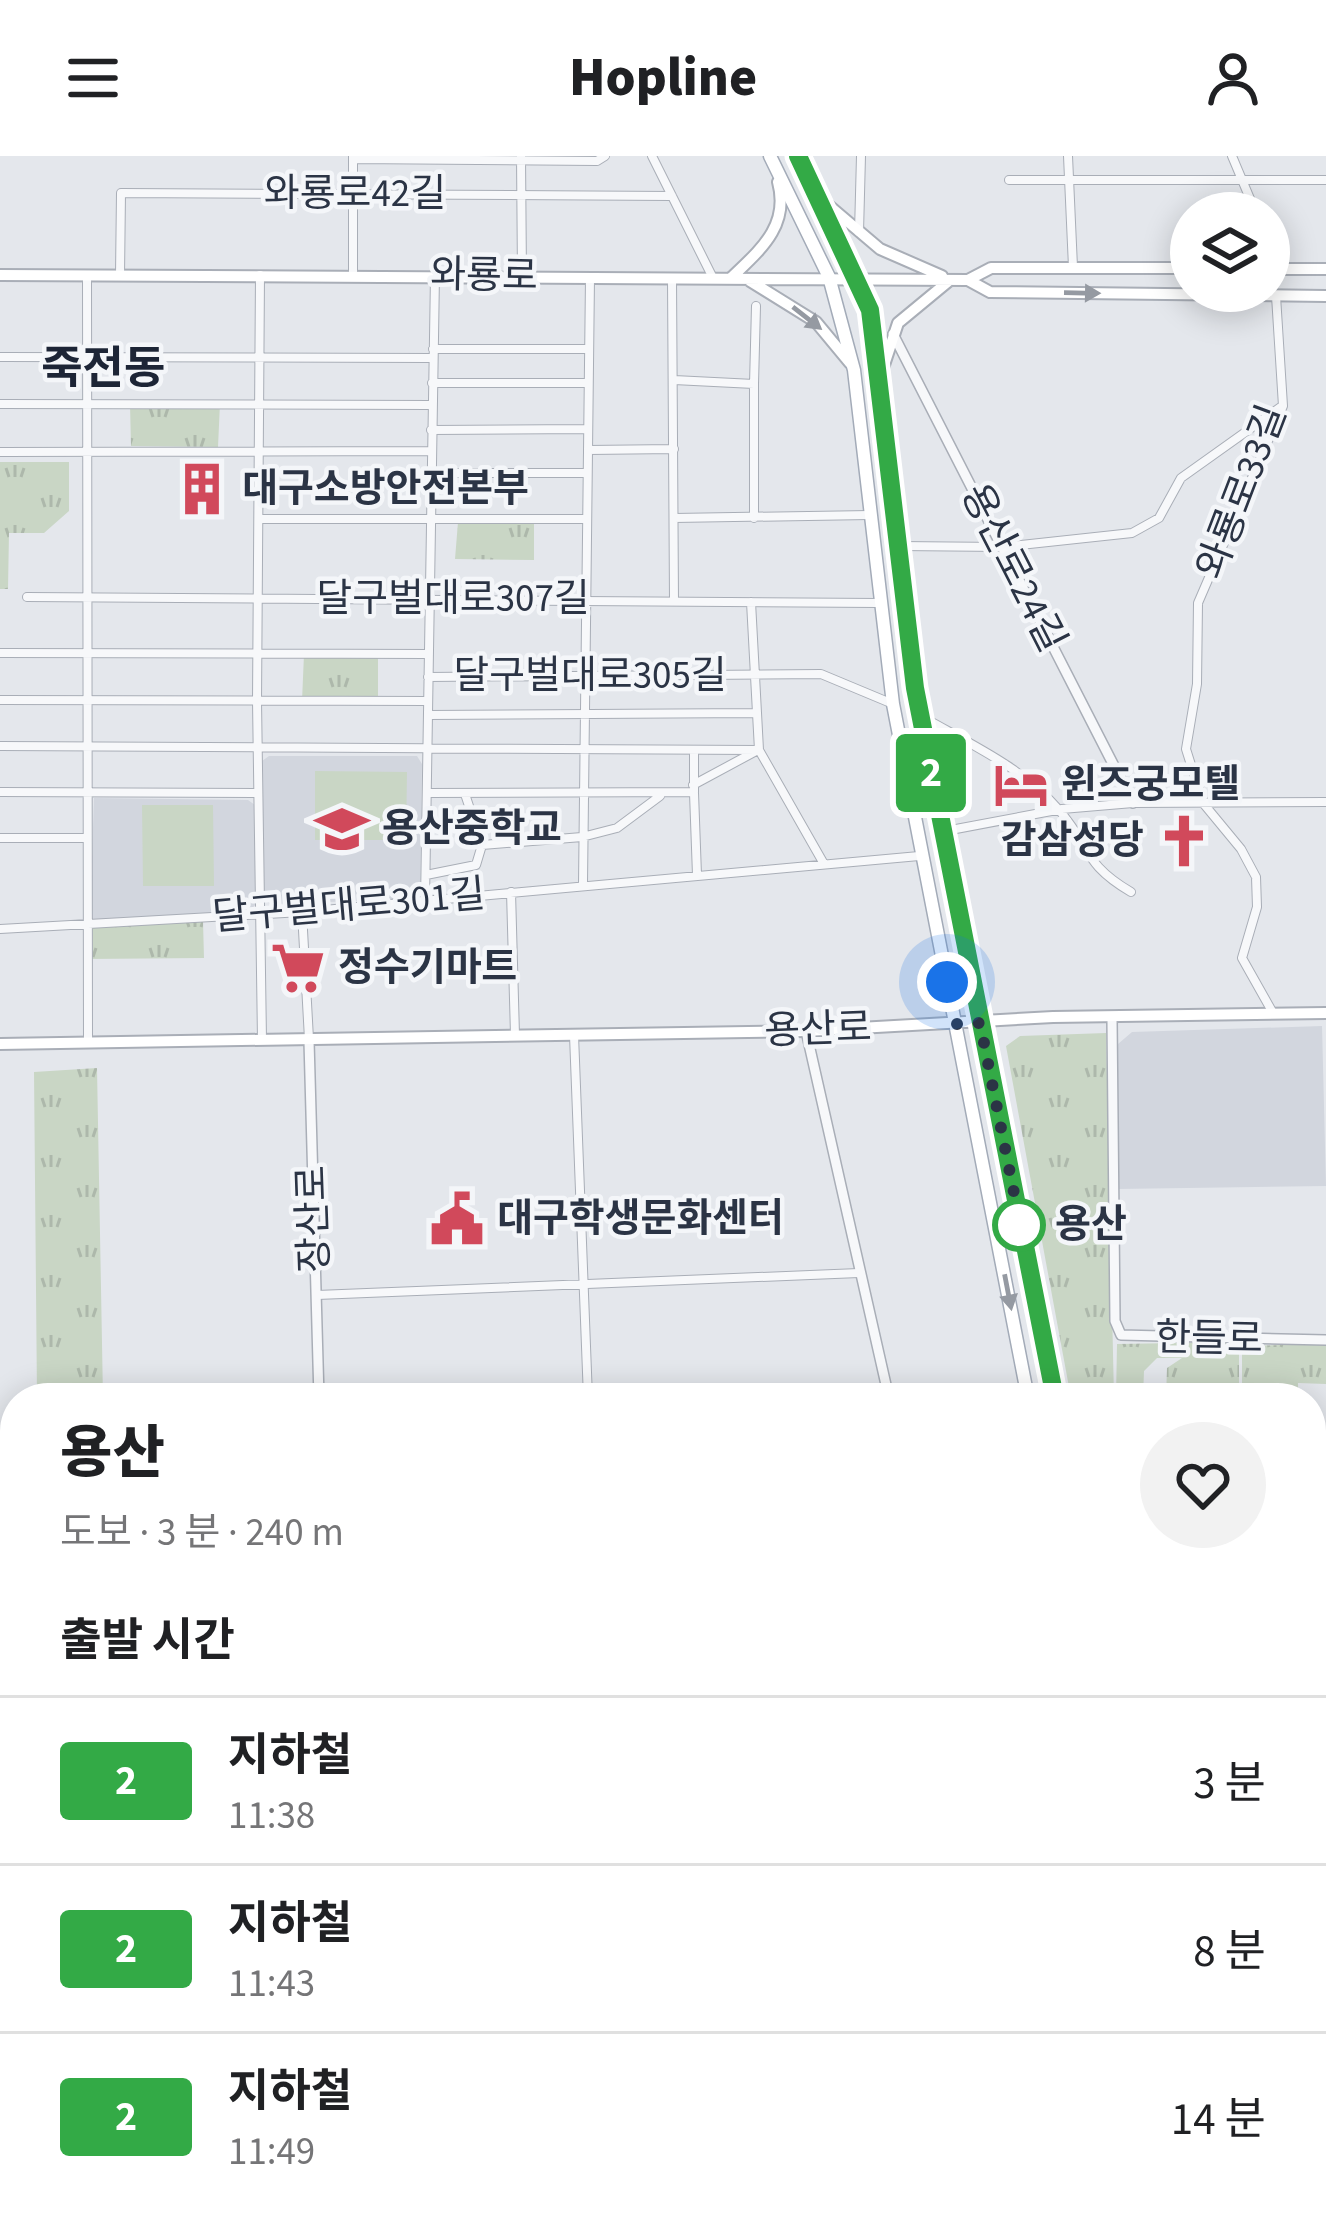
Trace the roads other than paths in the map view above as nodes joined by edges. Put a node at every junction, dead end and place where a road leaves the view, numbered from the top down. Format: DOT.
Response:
graph roads {
  1 [pos="605,156"];
  2 [pos="652,156"];
  3 [pos="770,156"];
  4 [pos="803,156"];
  5 [pos="861,156"];
  6 [pos="1068,156"];
  7 [pos="1232,156"];
  8 [pos="352,158"];
  9 [pos="521,158"];
  10 [pos="1244,179"];
  11 [pos="1009,180"];
  12 [pos="1069,180"];
  13 [pos="1326,180"];
  14 [pos="1249,192"];
  15 [pos="353,194"];
  16 [pos="521,195"];
  17 [pos="671,196"];
  18 [pos="826,202"];
  19 [pos="859,236"];
  20 [pos="1073,267"];
  21 [pos="1170,268"];
  22 [pos="1290,268"];
  23 [pos="1326,269"];
  24 [pos="0,275"];
  25 [pos="87,275"];
  26 [pos="120,275"];
  27 [pos="260,275"];
  28 [pos="353,275"];
  29 [pos="435,275"];
  30 [pos="522,275"];
  31 [pos="857,276"];
  32 [pos="830,277"];
  33 [pos="590,278"];
  34 [pos="731,278"];
  35 [pos="672,279"];
  36 [pos="713,279"];
  37 [pos="747,279"];
  38 [pos="950,280"];
  39 [pos="968,280"];
  40 [pos="1170,295"];
  41 [pos="1290,296"];
  42 [pos="1326,296"];
  43 [pos="756,306"];
  44 [pos="1277,312"];
  45 [pos="893,334"];
  46 [pos="589,349"];
  47 [pos="433,354"];
  48 [pos="0,356"];
  49 [pos="87,356"];
  50 [pos="259,357"];
  51 [pos="854,370"];
  52 [pos="674,380"];
  53 [pos="432,382"];
  54 [pos="588,382"];
  55 [pos="878,382"];
  56 [pos="754,384"];
  57 [pos="259,403"];
  58 [pos="0,404"];
  59 [pos="85,404"];
  60 [pos="432,405"];
  61 [pos="1283,406"];
  62 [pos="587,429"];
  63 [pos="431,430"];
  64 [pos="674,448"];
  65 [pos="587,450"];
  66 [pos="85,451"];
  67 [pos="259,451"];
  68 [pos="431,451"];
  69 [pos="0,452"];
  70 [pos="431,473"];
  71 [pos="587,473"];
  72 [pos="870,515"];
  73 [pos="430,518"];
  74 [pos="674,518"];
  75 [pos="754,518"];
  76 [pos="259,519"];
  77 [pos="587,519"];
  78 [pos="899,546"];
  79 [pos="1002,547"];
  80 [pos="27,597"];
  81 [pos="86,597"];
  82 [pos="258,598"];
  83 [pos="429,600"];
  84 [pos="585,601"];
  85 [pos="674,601"];
  86 [pos="752,602"];
  87 [pos="880,603"];
  88 [pos="0,653"];
  89 [pos="87,653"];
  90 [pos="258,654"];
  91 [pos="428,654"];
  92 [pos="752,675"];
  93 [pos="584,676"];
  94 [pos="428,677"];
  95 [pos="0,700"];
  96 [pos="87,700"];
  97 [pos="257,701"];
  98 [pos="428,701"];
  99 [pos="892,704"];
  100 [pos="755,713"];
  101 [pos="584,714"];
  102 [pos="428,715"];
  103 [pos="921,716"];
  104 [pos="0,746"];
  105 [pos="87,746"];
  106 [pos="258,746"];
  107 [pos="427,748"];
  108 [pos="759,749"];
  109 [pos="584,751"];
  110 [pos="694,752"];
  111 [pos="694,789"];
  112 [pos="0,792"];
  113 [pos="87,792"];
  114 [pos="258,793"];
  115 [pos="427,793"];
  116 [pos="465,794"];
  117 [pos="582,795"];
  118 [pos="661,796"];
  119 [pos="1326,802"];
  120 [pos="1133,803"];
  121 [pos="1203,803"];
  122 [pos="1059,810"];
  123 [pos="939,832"];
  124 [pos="582,837"];
  125 [pos="0,838"];
  126 [pos="87,838"];
  127 [pos="482,845"];
  128 [pos="919,856"];
  129 [pos="824,864"];
  130 [pos="425,875"];
  131 [pos="697,875"];
  132 [pos="583,884"];
  133 [pos="511,892"];
  134 [pos="1130,892"];
  135 [pos="424,901"];
  136 [pos="302,912"];
  137 [pos="260,914"];
  138 [pos="87,926"];
  139 [pos="0,929"];
  140 [pos="1326,1013"];
  141 [pos="1274,1014"];
  142 [pos="1112,1019"];
  143 [pos="980,1023"];
  144 [pos="957,1024"];
  145 [pos="806,1031"];
  146 [pos="574,1034"];
  147 [pos="514,1035"];
  148 [pos="309,1041"];
  149 [pos="262,1042"];
  150 [pos="88,1043"];
  151 [pos="0,1044"];
  152 [pos="860,1273"];
  153 [pos="583,1284"];
  154 [pos="317,1295"];
  155 [pos="1326,1340"];
  156 [pos="319,1383"];
  157 [pos="587,1383"];
  158 [pos="886,1383"];
  159 [pos="1025,1383"];
  160 [pos="1052,1383"];
  1 -- 9 [label="street"];
  2 -- 17 [label="street"];
  3 -- 32 [label="main road"];
  3 -- 34 [label="main road"];
  4 -- 18 [label="main road"];
  5 -- 19 [label="street"];
  6 -- 12 [label="street"];
  7 -- 10 [label="street"];
  8 -- 9 [label="street"];
  8 -- 15 [label="street"];
  9 -- 16 [label="street"];
  10 -- 12 [label="street"];
  10 -- 13 [label="street"];
  10 -- 14 [label="street"];
  11 -- 12 [label="street"];
  12 -- 20 [label="street"];
  15 -- 16 [label="street, 와룡로42길"];
  15 -- 26 [label="street, 와룡로42길"];
  15 -- 28 [label="street"];
  16 -- 17 [label="street, 와룡로42길"];
  16 -- 30 [label="street"];
  17 -- 36 [label="street"];
  18 -- 19 [label="main road"];
  18 -- 31 [label="main road"];
  19 -- 38 [label="main road"];
  20 -- 21 [label="main road, 와룡로"];
  20 -- 39 [label="main road, 와룡로"];
  22 -- 23 [label="main road"];
  24 -- 25 [label="main road, 와룡로"];
  25 -- 26 [label="main road, 와룡로"];
  25 -- 49 [label="street"];
  26 -- 27 [label="main road, 와룡로"];
  27 -- 28 [label="main road, 와룡로"];
  27 -- 50 [label="street"];
  28 -- 29 [label="main road, 와룡로"];
  29 -- 30 [label="main road, 와룡로"];
  29 -- 47 [label="street"];
  30 -- 33 [label="main road, 와룡로"];
  31 -- 32 [label="main road, 와룡로"];
  31 -- 38 [label="main road, 와룡로"];
  31 -- 55 [label="main road"];
  32 -- 37 [label="main road, 와룡로"];
  32 -- 51 [label="main road"];
  33 -- 35 [label="main road, 와룡로"];
  33 -- 46 [label="street"];
  34 -- 36 [label="main road, 와룡로"];
  34 -- 37 [label="main road, 와룡로"];
  35 -- 36 [label="main road, 와룡로"];
  35 -- 52 [label="street"];
  37 -- 51 [label="main road, one-way"];
  38 -- 39 [label="main road, 와룡로"];
  38 -- 45 [label="main road"];
  39 -- 40 [label="main road, 와룡로, one-way"];
  41 -- 42 [label="main road, 와룡로"];
  43 -- 56 [label="street"];
  44 -- 61 [label="street, 와룡로33길"];
  45 -- 55 [label="main road"];
  45 -- 79 [label="street, 용산로24길"];
  46 -- 47 [label="street"];
  46 -- 54 [label="street"];
  47 -- 50 [label="street"];
  47 -- 53 [label="street"];
  48 -- 49 [label="street"];
  49 -- 50 [label="street"];
  49 -- 59 [label="street"];
  50 -- 57 [label="street"];
  51 -- 72 [label="main road"];
  52 -- 56 [label="street"];
  52 -- 64 [label="street"];
  53 -- 54 [label="street"];
  53 -- 60 [label="street"];
  54 -- 62 [label="street"];
  55 -- 78 [label="main road"];
  56 -- 75 [label="street"];
  57 -- 59 [label="street"];
  57 -- 60 [label="street"];
  57 -- 67 [label="street"];
  58 -- 59 [label="street"];
  59 -- 66 [label="street"];
  60 -- 63 [label="street"];
  61 -- 79 [label="street"];
  61 -- 121 [label="street, 와룡로33길"];
  62 -- 63 [label="street"];
  62 -- 65 [label="street"];
  63 -- 68 [label="street"];
  64 -- 65 [label="street"];
  64 -- 74 [label="street"];
  65 -- 71 [label="street"];
  66 -- 67 [label="street"];
  66 -- 69 [label="street"];
  66 -- 81 [label="street"];
  67 -- 68 [label="street"];
  67 -- 76 [label="street"];
  68 -- 70 [label="street"];
  70 -- 71 [label="street"];
  70 -- 73 [label="street"];
  71 -- 77 [label="street"];
  72 -- 75 [label="street"];
  72 -- 87 [label="main road"];
  73 -- 76 [label="street"];
  73 -- 77 [label="street"];
  73 -- 83 [label="street"];
  74 -- 75 [label="street"];
  74 -- 85 [label="street"];
  76 -- 82 [label="street"];
  77 -- 84 [label="street"];
  78 -- 79 [label="street"];
  78 -- 103 [label="main road"];
  79 -- 120 [label="street, 용산로24길"];
  80 -- 81 [label="street, 달구벌대로307길"];
  81 -- 82 [label="street, 달구벌대로307길"];
  81 -- 89 [label="street"];
  82 -- 83 [label="street, 달구벌대로307길"];
  82 -- 90 [label="street"];
  83 -- 84 [label="street, 달구벌대로307길"];
  83 -- 91 [label="street"];
  84 -- 85 [label="street, 달구벌대로307길"];
  84 -- 93 [label="street"];
  85 -- 86 [label="street, 달구벌대로307길"];
  86 -- 87 [label="street, 달구벌대로307길"];
  86 -- 92 [label="street, 달구벌대로305길"];
  87 -- 99 [label="main road"];
  88 -- 89 [label="street"];
  89 -- 90 [label="street"];
  89 -- 96 [label="street"];
  90 -- 91 [label="street"];
  90 -- 97 [label="street"];
  91 -- 94 [label="street"];
  92 -- 93 [label="street, 달구벌대로305길"];
  92 -- 99 [label="street, 달구벌대로305길"];
  92 -- 100 [label="street"];
  93 -- 94 [label="street, 달구벌대로305길"];
  93 -- 101 [label="street"];
  94 -- 98 [label="street"];
  95 -- 96 [label="street"];
  96 -- 97 [label="street"];
  96 -- 105 [label="street"];
  97 -- 98 [label="street"];
  97 -- 106 [label="street"];
  98 -- 102 [label="street"];
  99 -- 128 [label="main road"];
  100 -- 101 [label="street"];
  100 -- 108 [label="street"];
  101 -- 102 [label="street"];
  101 -- 109 [label="street"];
  102 -- 107 [label="street"];
  103 -- 122 [label="street"];
  103 -- 123 [label="main road"];
  104 -- 105 [label="street"];
  105 -- 106 [label="street"];
  105 -- 113 [label="street"];
  106 -- 107 [label="street"];
  106 -- 114 [label="street"];
  107 -- 109 [label="street"];
  107 -- 115 [label="street"];
  108 -- 110 [label="street"];
  108 -- 111 [label="street"];
  108 -- 129 [label="street"];
  109 -- 110 [label="street"];
  109 -- 117 [label="street"];
  110 -- 111 [label="street"];
  111 -- 118 [label="street"];
  111 -- 131 [label="street"];
  112 -- 113 [label="street"];
  113 -- 114 [label="street"];
  113 -- 126 [label="street"];
  114 -- 137 [label="street"];
  115 -- 116 [label="street"];
  115 -- 130 [label="street"];
  116 -- 117 [label="street"];
  116 -- 127 [label="street"];
  117 -- 118 [label="street"];
  117 -- 124 [label="street"];
  118 -- 124 [label="street"];
  119 -- 121 [label="street"];
  120 -- 121 [label="street"];
  120 -- 122 [label="street"];
  121 -- 141 [label="street, 와룡로33길"];
  122 -- 123 [label="street"];
  122 -- 134 [label="street"];
  123 -- 143 [label="main road"];
  124 -- 127 [label="street"];
  124 -- 132 [label="street"];
  125 -- 126 [label="street"];
  126 -- 138 [label="street"];
  127 -- 130 [label="street"];
  128 -- 129 [label="street, 달구벌대로301길"];
  128 -- 144 [label="main road"];
  129 -- 131 [label="street, 달구벌대로301길"];
  130 -- 135 [label="street"];
  131 -- 132 [label="street, 달구벌대로301길"];
  132 -- 133 [label="street, 달구벌대로301길"];
  133 -- 135 [label="street, 달구벌대로301길"];
  133 -- 147 [label="street"];
  135 -- 136 [label="street, 달구벌대로301길"];
  136 -- 137 [label="street, 달구벌대로301길"];
  136 -- 148 [label="street"];
  137 -- 138 [label="street, 달구벌대로301길"];
  137 -- 149 [label="street"];
  138 -- 139 [label="street, 달구벌대로301길"];
  138 -- 150 [label="street"];
  140 -- 141 [label="main road, 용산로"];
  141 -- 142 [label="main road, 용산로"];
  142 -- 143 [label="main road, 용산로"];
  142 -- 155 [label="street, 한들로"];
  143 -- 144 [label="main road, 용산로"];
  143 -- 160 [label="main road"];
  144 -- 145 [label="main road, 용산로"];
  144 -- 159 [label="main road, one-way"];
  145 -- 146 [label="main road, 용산로"];
  145 -- 152 [label="street"];
  146 -- 147 [label="main road, 용산로"];
  146 -- 153 [label="street"];
  147 -- 148 [label="main road, 용산로"];
  148 -- 149 [label="main road, 용산로"];
  148 -- 154 [label="street, 장산로"];
  149 -- 150 [label="main road, 용산로"];
  150 -- 151 [label="main road, 용산로"];
  152 -- 153 [label="street"];
  152 -- 158 [label="street"];
  153 -- 154 [label="street"];
  153 -- 157 [label="street"];
  154 -- 156 [label="street, 장산로"];
}
